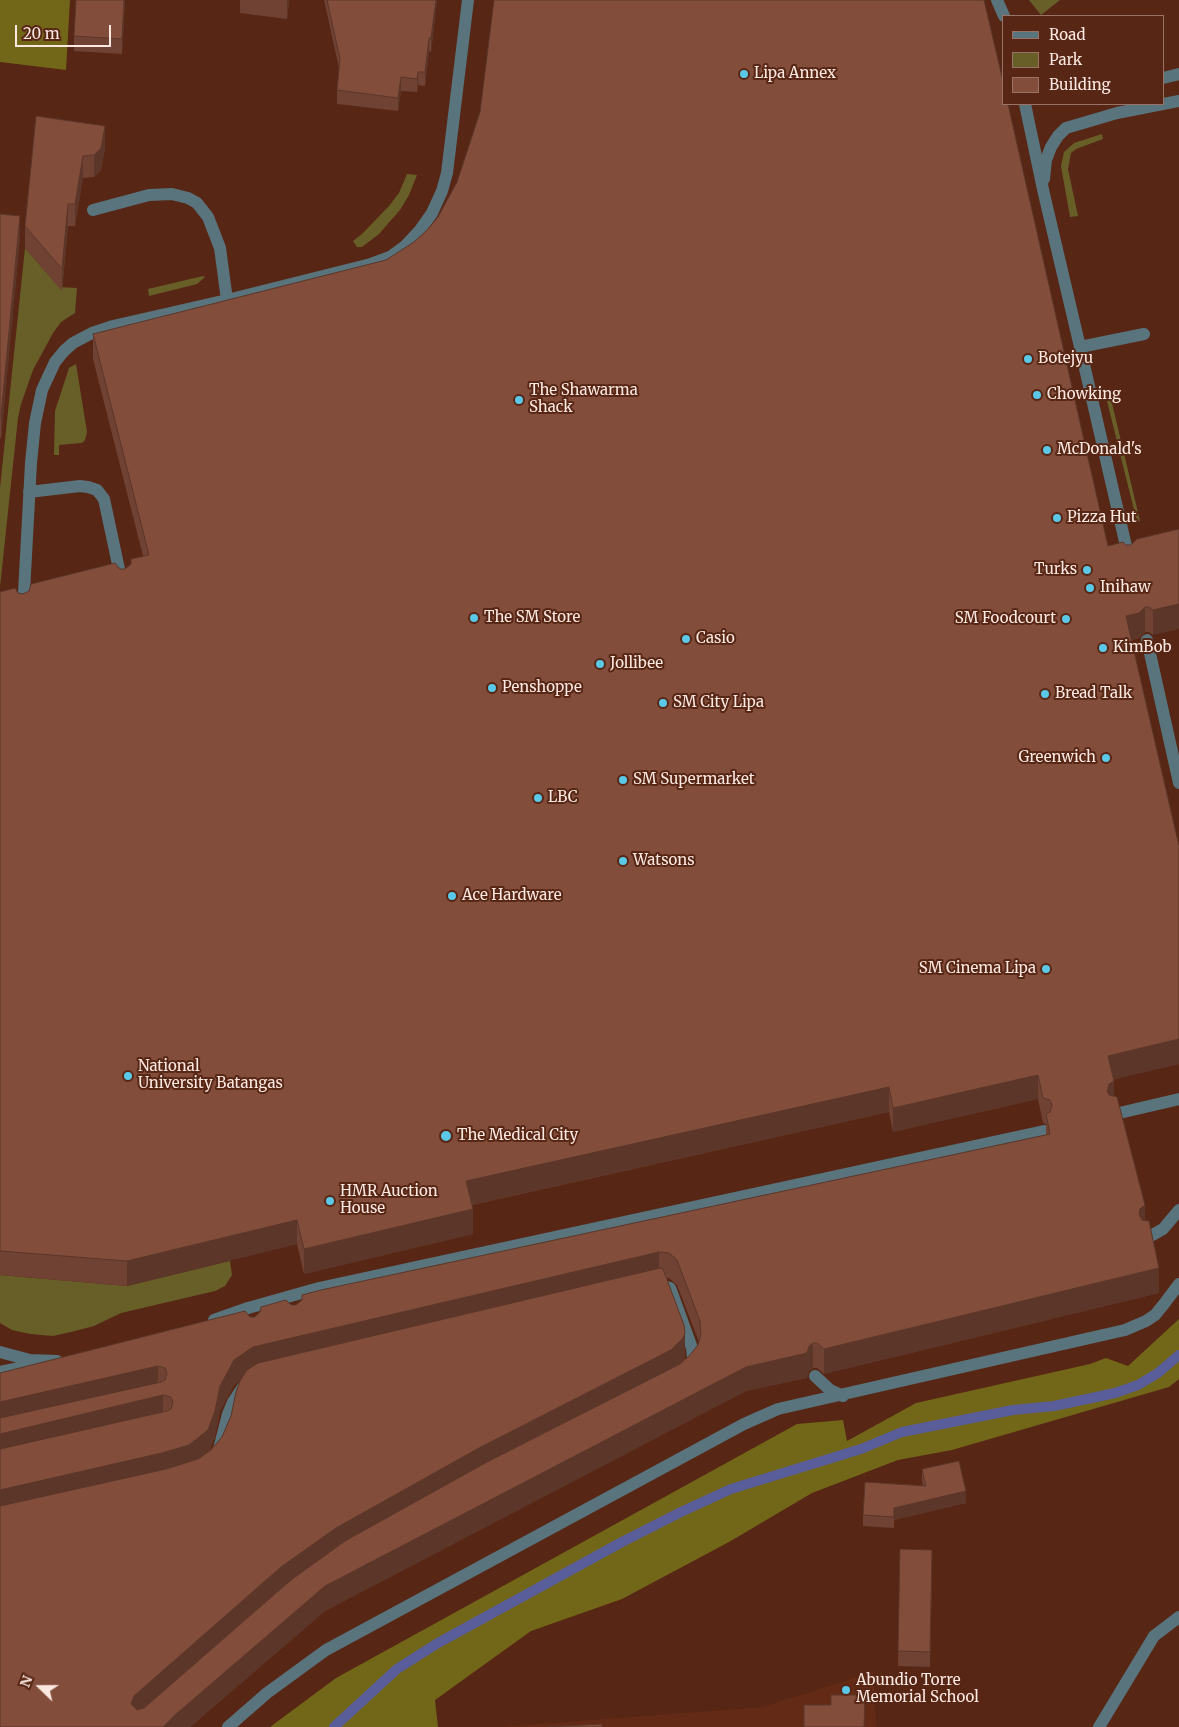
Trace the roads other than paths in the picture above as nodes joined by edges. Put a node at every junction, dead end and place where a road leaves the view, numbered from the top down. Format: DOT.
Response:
graph roads {
  1 [pos="468,0"];
  2 [pos="997,0"];
  3 [pos="1004,15"];
  4 [pos="1179,74"];
  5 [pos="1164,78"];
  6 [pos="1179,101"];
  7 [pos="1164,104"];
  8 [pos="1025,105"];
  9 [pos="1158,105"];
  10 [pos="1044,194"];
  11 [pos="93,210"];
  12 [pos="227,300"];
  13 [pos="1144,334"];
  14 [pos="1080,347"];
  15 [pos="29,492"];
  16 [pos="1129,562"];
  17 [pos="123,586"];
  18 [pos="23,611"];
  19 [pos="1147,640"];
  20 [pos="1179,783"];
  21 [pos="1179,1099"];
  22 [pos="1115,1114"];
  23 [pos="1044,1131"];
  24 [pos="1179,1210"];
  25 [pos="1147,1238"];
  26 [pos="1179,1284"];
  27 [pos="651,1287"];
  28 [pos="201,1324"];
  29 [pos="0,1352"];
  30 [pos="0,1372"];
  31 [pos="815,1376"];
  32 [pos="679,1379"];
  33 [pos="255,1380"];
  34 [pos="843,1396"];
  35 [pos="215,1459"];
  36 [pos="1179,1617"];
  37 [pos="228,1727"];
  38 [pos="1099,1727"];
  1 -- 12 [label="street"];
  2 -- 3 [label="street"];
  4 -- 5 [label="street"];
  6 -- 7 [label="street"];
  8 -- 10 [label="street"];
  9 -- 10 [label="street"];
  10 -- 14 [label="street"];
  11 -- 12 [label="street"];
  12 -- 15 [label="street"];
  13 -- 14 [label="street"];
  14 -- 16 [label="street"];
  15 -- 17 [label="street"];
  15 -- 18 [label="street"];
  19 -- 20 [label="street"];
  21 -- 22 [label="street"];
  23 -- 28 [label="street"];
  24 -- 25 [label="street"];
  26 -- 34 [label="street"];
  27 -- 32 [label="street"];
  29 -- 30 [label="street"];
  31 -- 34 [label="street"];
  33 -- 35 [label="street"];
  34 -- 37 [label="street"];
  36 -- 38 [label="street"];
}
